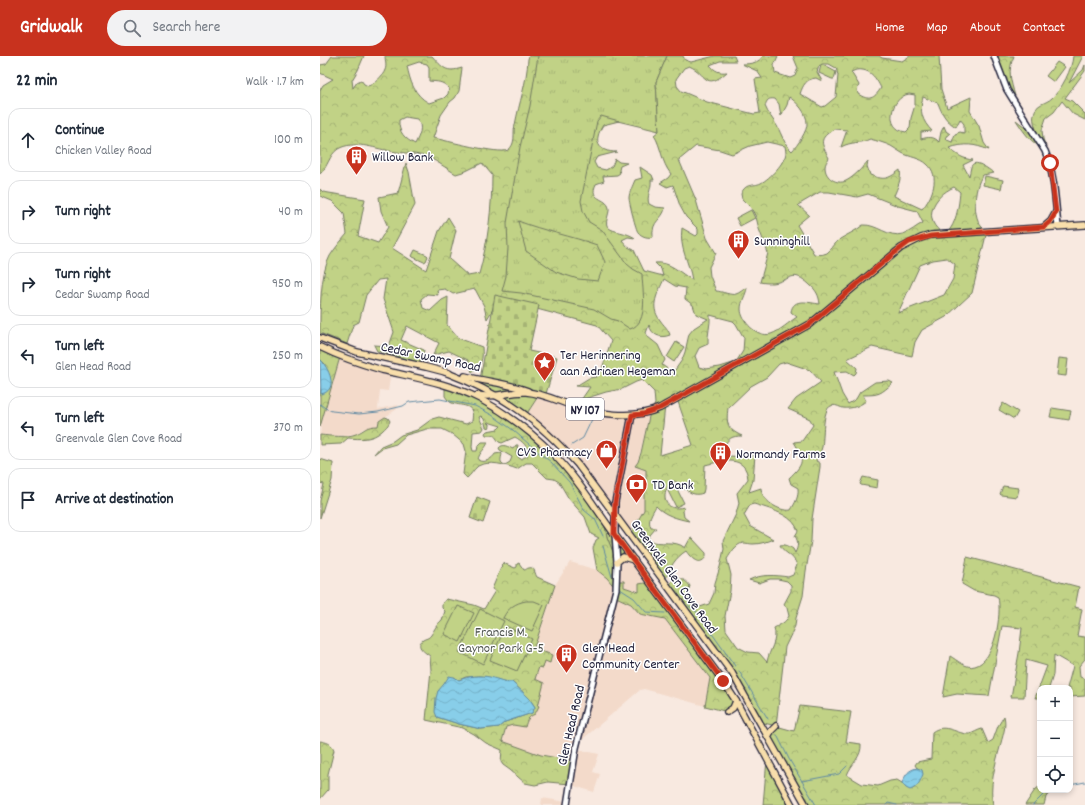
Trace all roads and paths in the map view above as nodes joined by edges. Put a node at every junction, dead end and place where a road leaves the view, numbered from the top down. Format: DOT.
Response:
graph roads {
  1 [pos="994,56"];
  2 [pos="1056,212"];
  3 [pos="1085,225"];
  4 [pos="1058,226"];
  5 [pos="1044,227"];
  6 [pos="320,338"];
  7 [pos="320,347"];
  8 [pos="446,372"];
  9 [pos="508,384"];
  10 [pos="464,392"];
  11 [pos="524,392"];
  12 [pos="506,394"];
  13 [pos="539,395"];
  14 [pos="498,396"];
  15 [pos="517,408"];
  16 [pos="632,415"];
  17 [pos="615,514"];
  18 [pos="614,534"];
  19 [pos="635,561"];
  20 [pos="617,562"];
  21 [pos="736,701"];
  22 [pos="727,712"];
  23 [pos="776,726"];
  24 [pos="768,737"];
  25 [pos="567,805"];
  26 [pos="792,805"];
  27 [pos="806,805"];
  1 -- 2 [label="main road"];
  2 -- 4 [label="main road"];
  2 -- 5 [label="main road"];
  3 -- 4 [label="main road, Cedar Swamp Road / NY 107"];
  4 -- 5 [label="main road, Cedar Swamp Road / NY 107"];
  5 -- 16 [label="main road, Cedar Swamp Road / NY 107"];
  6 -- 8 [label="main road, Cedar Swamp Road / NY 107"];
  7 -- 10 [label="main road, Cedar Swamp Road / NY 107"];
  8 -- 9 [label="main road, Cedar Swamp Road / NY 107"];
  8 -- 14 [label="main road, Greenvale Glen Cove Road"];
  9 -- 12 [label="main road"];
  9 -- 13 [label="main road, Cedar Swamp Road / NY 107"];
  10 -- 14 [label="main road, NY 107"];
  10 -- 18 [label="main road, Greenvale Glen Cove Road"];
  11 -- 12 [label="main road, Cedar Swamp Road / NY 107"];
  11 -- 13 [label="main road, Cedar Swamp Road / NY 107"];
  11 -- 15 [label="main road"];
  12 -- 14 [label="main road, Cedar Swamp Road / NY 107"];
  13 -- 16 [label="main road, Cedar Swamp Road / NY 107"];
  14 -- 15 [label="main road, Greenvale Glen Cove Road"];
  15 -- 17 [label="main road, Greenvale Glen Cove Road"];
  16 -- 17 [label="main road, Glen Head Road"];
  17 -- 18 [label="main road, Glen Head Road"];
  17 -- 24 [label="main road, Greenvale Glen Cove Road"];
  18 -- 19 [label="main road, Greenvale Glen Cove Road"];
  18 -- 20 [label="main road, Glen Head Road"];
  19 -- 20 [label="main road"];
  19 -- 21 [label="main road, Greenvale Glen Cove Road"];
  20 -- 25 [label="main road, Glen Head Road"];
  21 -- 22 [label="main road"];
  21 -- 26 [label="main road, Greenvale Glen Cove Road"];
  23 -- 24 [label="main road"];
  24 -- 27 [label="main road, Greenvale Glen Cove Road"];
}
